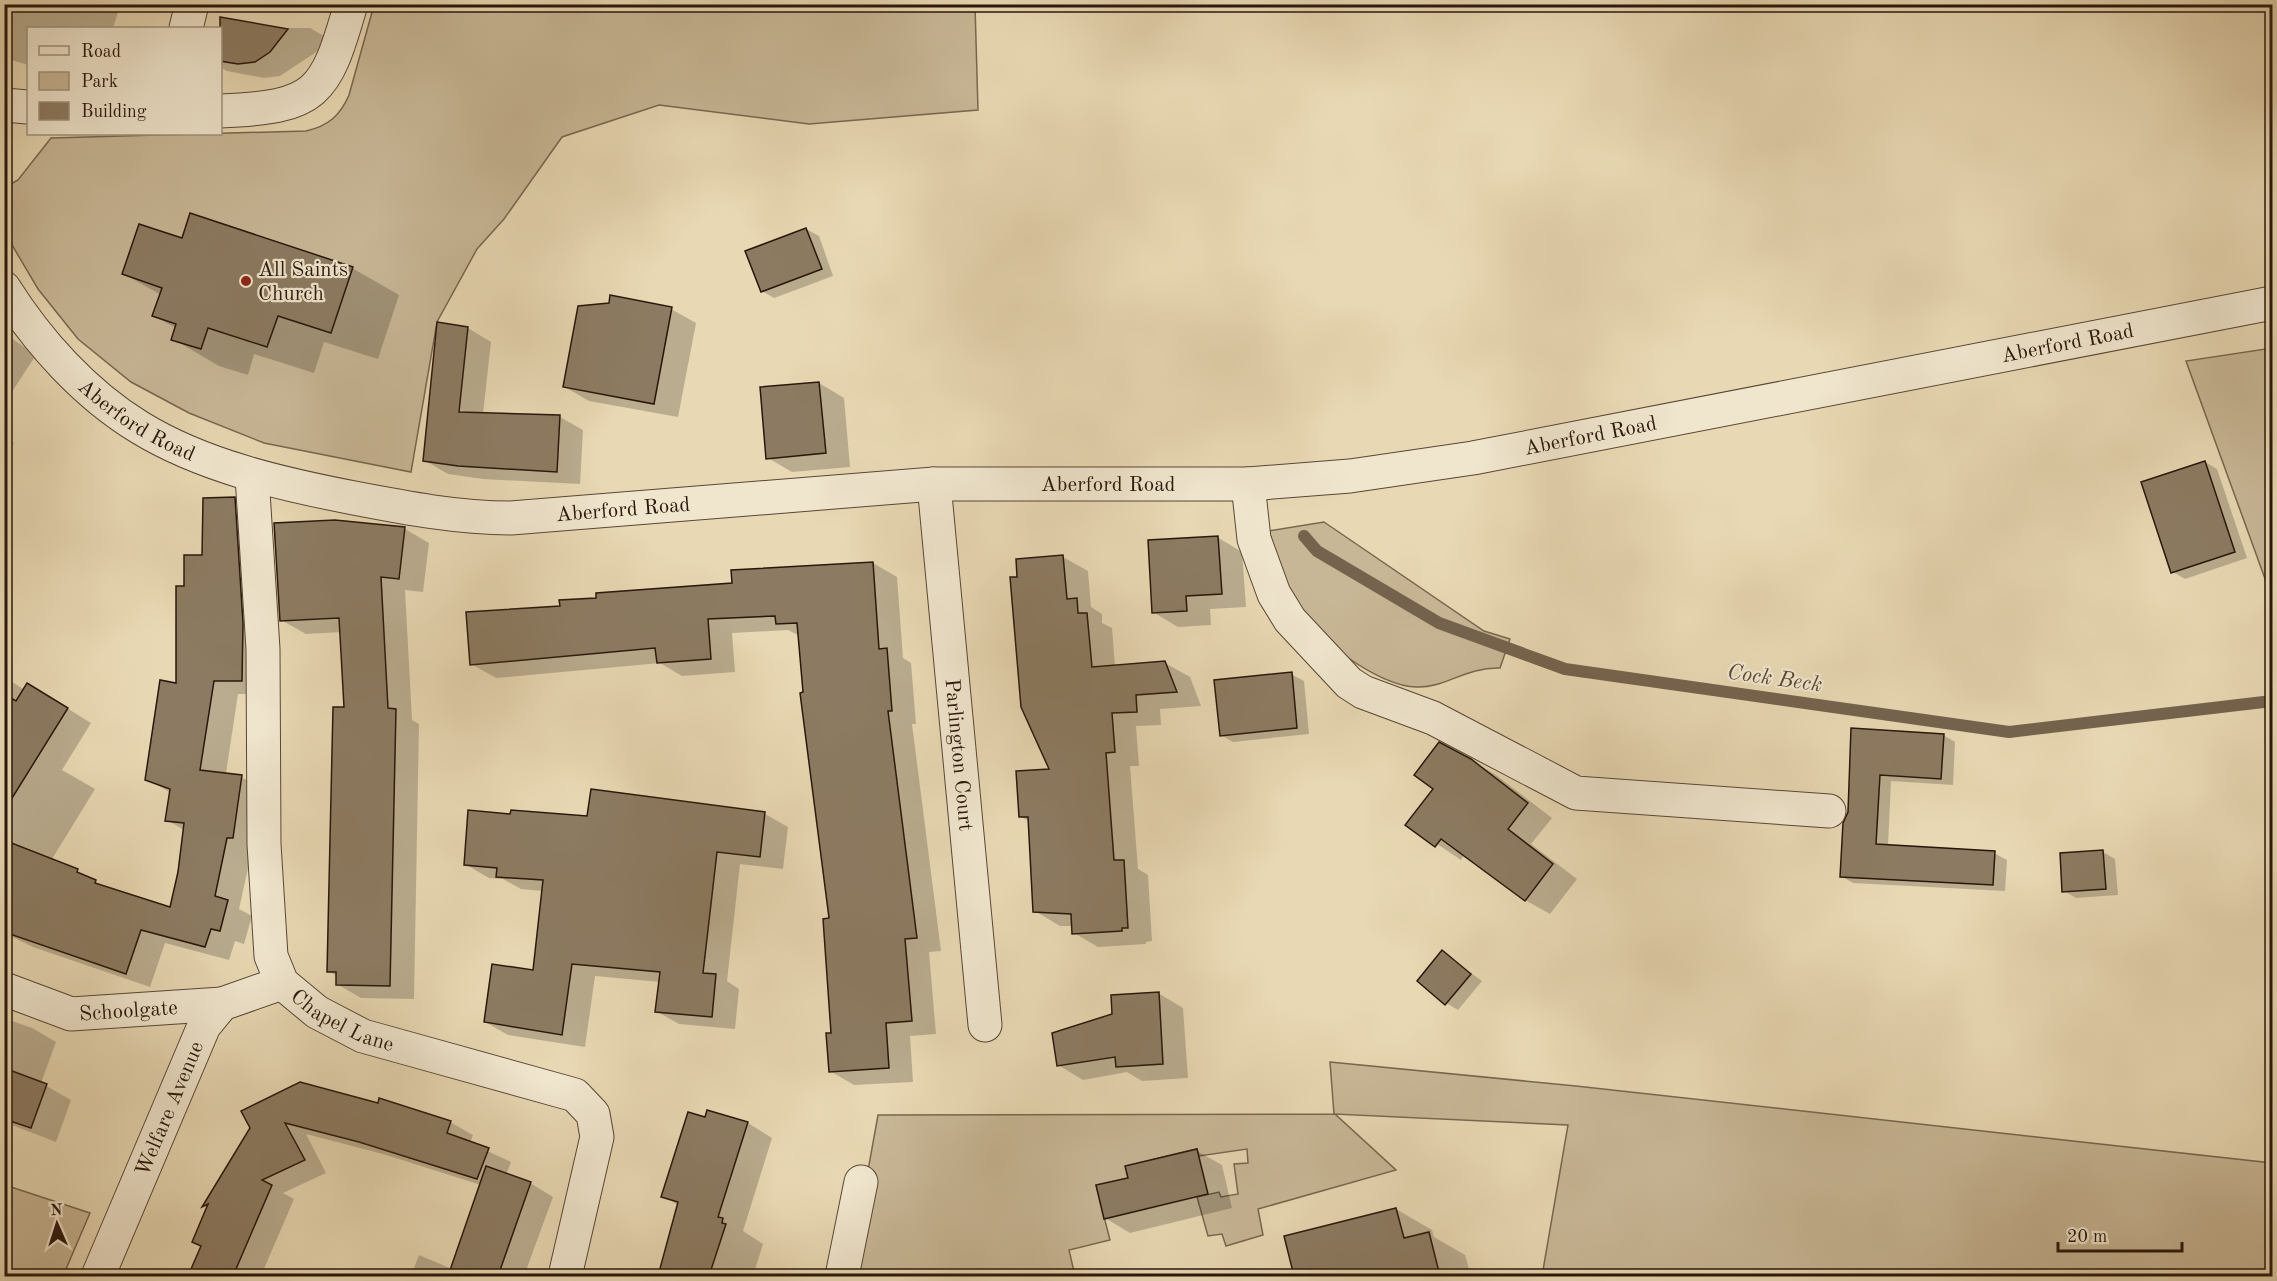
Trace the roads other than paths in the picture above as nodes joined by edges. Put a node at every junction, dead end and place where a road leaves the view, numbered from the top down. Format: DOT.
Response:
graph roads {
  1 [pos="192,4"];
  2 [pos="351,4"];
  3 [pos="186,27"];
  4 [pos="4,105"];
  5 [pos="27,107"];
  6 [pos="222,111"];
  7 [pos="4,288"];
  8 [pos="2272,303"];
  9 [pos="252,476"];
  10 [pos="934,484"];
  11 [pos="1248,484"];
  12 [pos="1829,811"];
  13 [pos="282,982"];
  14 [pos="4,989"];
  15 [pos="222,1004"];
  16 [pos="985,1024"];
  17 [pos="861,1182"];
  18 [pos="98,1276"];
  19 [pos="565,1276"];
  20 [pos="842,1276"];
  1 -- 3 [label="street"];
  2 -- 6 [label="street"];
  4 -- 5 [label="street"];
  7 -- 9 [label="street, Aberford Road"];
  8 -- 11 [label="street, Aberford Road"];
  9 -- 10 [label="street, Aberford Road"];
  9 -- 13 [label="street, Chapel Lane"];
  10 -- 11 [label="street, Aberford Road"];
  10 -- 16 [label="street, Parlington Court"];
  11 -- 12 [label="street"];
  13 -- 15 [label="street"];
  13 -- 19 [label="street, Chapel Lane"];
  14 -- 15 [label="street, Schoolgate"];
  15 -- 18 [label="street, Welfare Avenue"];
  17 -- 20 [label="street"];
}
